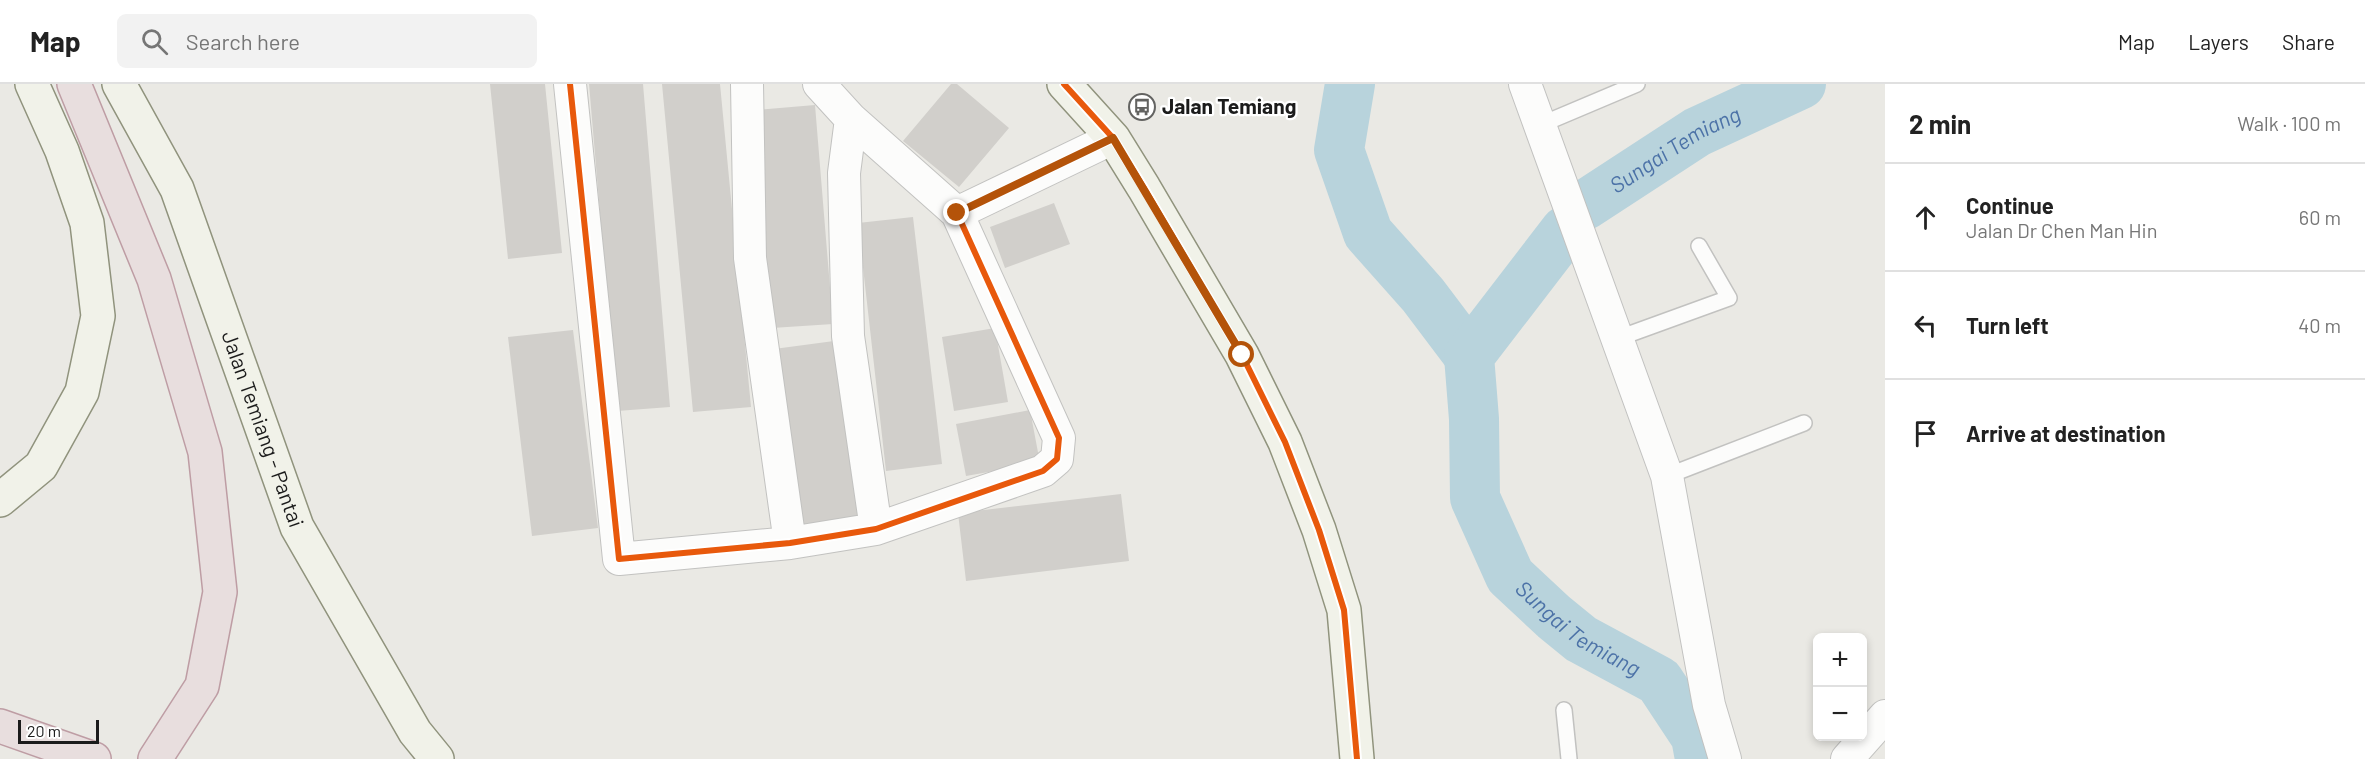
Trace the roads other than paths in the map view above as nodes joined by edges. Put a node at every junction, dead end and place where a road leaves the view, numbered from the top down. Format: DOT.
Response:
graph roads {
  1 [pos="32,84"];
  2 [pos="74,84"];
  3 [pos="119,84"];
  4 [pos="570,84"];
  5 [pos="747,84"];
  6 [pos="819,84"];
  7 [pos="1064,84"];
  8 [pos="1525,84"];
  9 [pos="1637,84"];
  10 [pos="851,119"];
  11 [pos="1540,125"];
  12 [pos="1113,138"];
  13 [pos="957,213"];
  14 [pos="1699,246"];
  15 [pos="1616,339"];
  16 [pos="1804,423"];
  17 [pos="1667,476"];
  18 [pos="0,500"];
  19 [pos="876,529"];
  20 [pos="790,543"];
  21 [pos="1564,710"];
  22 [pos="1885,716"];
  23 [pos="0,726"];
  24 [pos="94,759"];
  25 [pos="155,759"];
  26 [pos="438,759"];
  27 [pos="1357,759"];
  28 [pos="1569,759"];
  29 [pos="1725,759"];
  30 [pos="1847,759"];
  1 -- 18 [label="main road"];
  2 -- 25 [label="highway"];
  3 -- 26 [label="main road, Jalan Temiang - Pantai"];
  4 -- 20 [label="street"];
  5 -- 20 [label="street"];
  6 -- 10 [label="street"];
  7 -- 12 [label="main road"];
  8 -- 11 [label="street"];
  9 -- 11 [label="lane"];
  10 -- 13 [label="street"];
  10 -- 19 [label="street"];
  11 -- 15 [label="street"];
  12 -- 13 [label="street"];
  12 -- 27 [label="main road"];
  13 -- 19 [label="street"];
  14 -- 15 [label="lane"];
  15 -- 17 [label="street"];
  16 -- 17 [label="lane"];
  17 -- 29 [label="street"];
  19 -- 20 [label="street"];
  21 -- 28 [label="lane"];
  22 -- 30 [label="street"];
  23 -- 24 [label="highway"];
}
